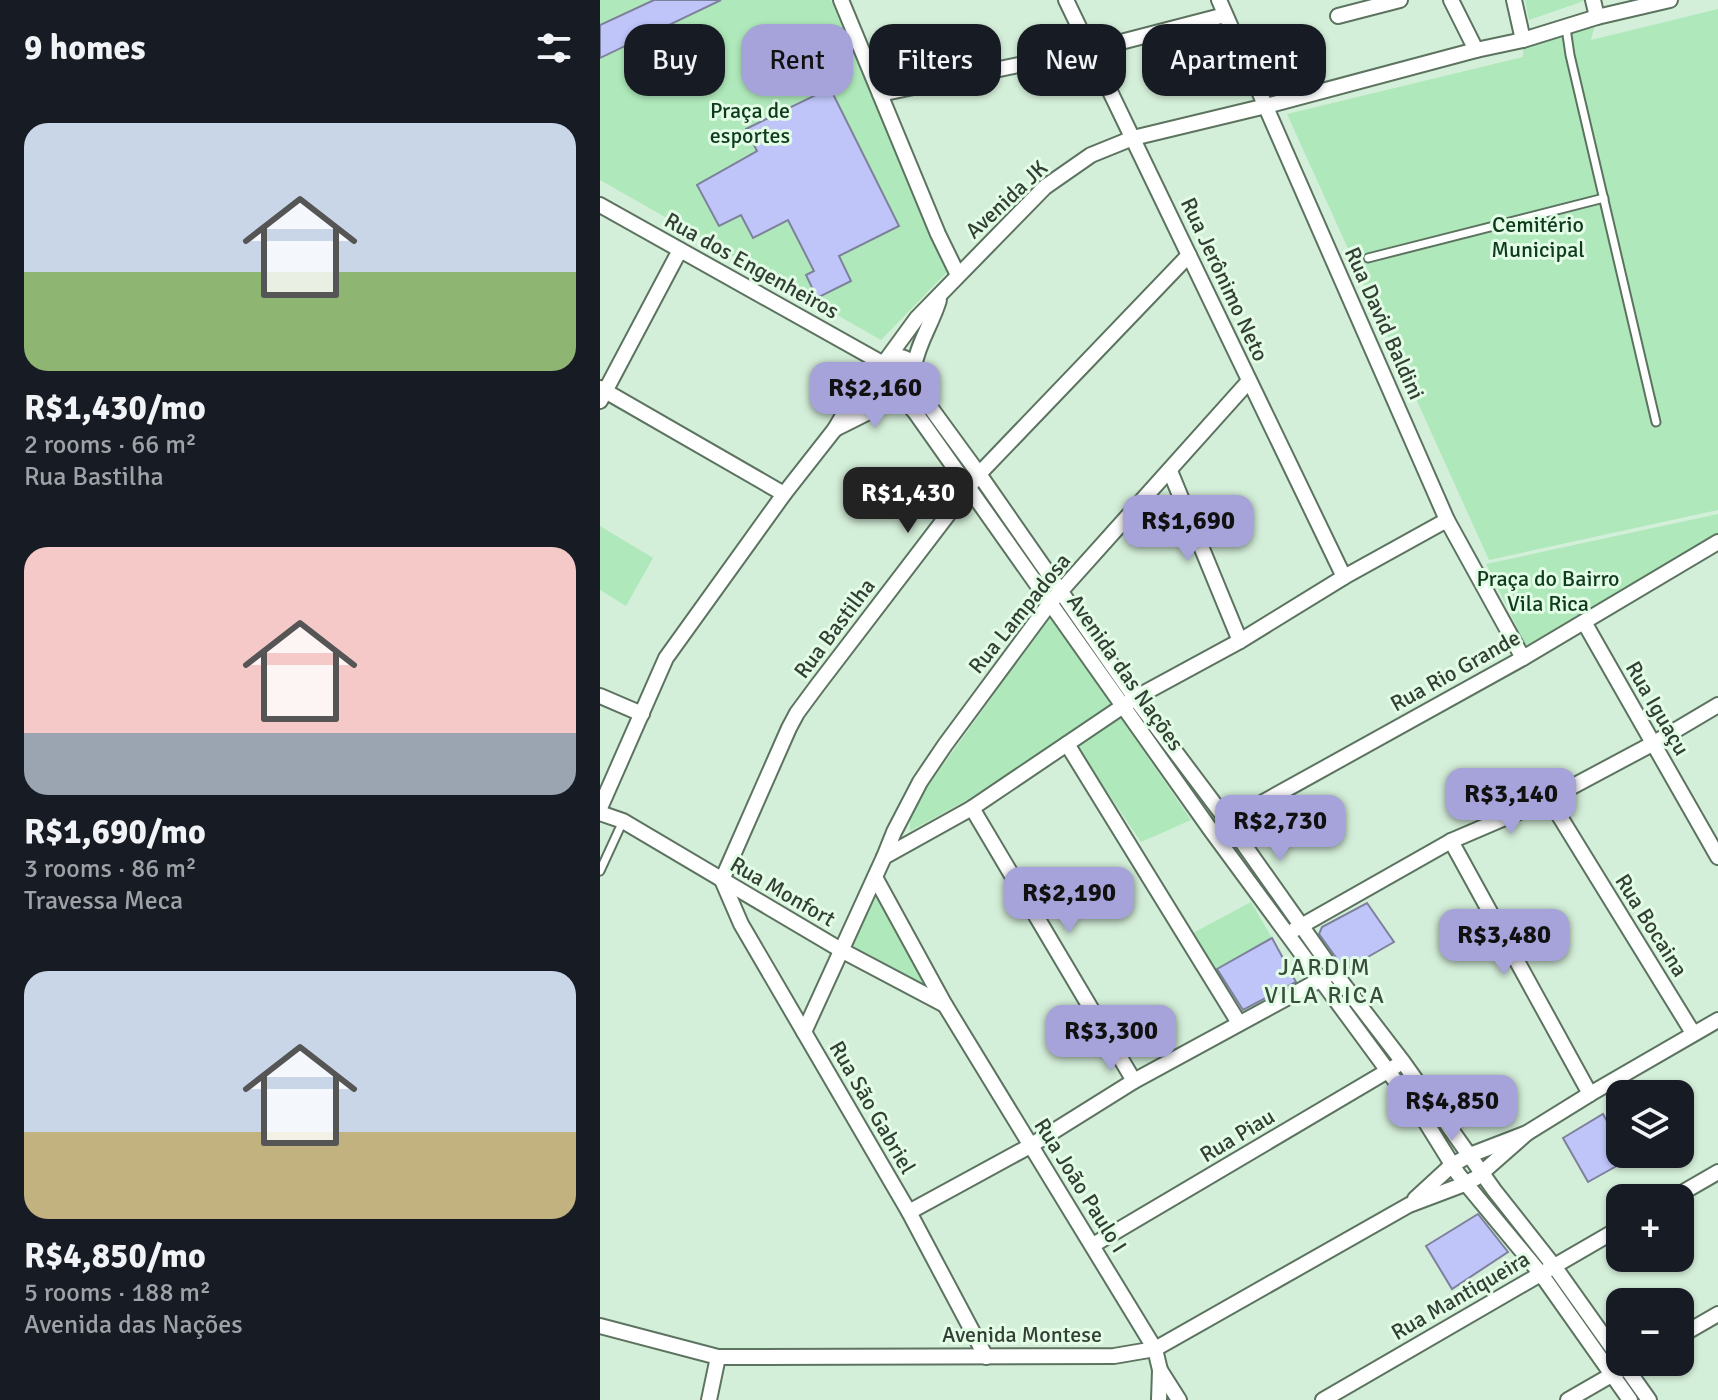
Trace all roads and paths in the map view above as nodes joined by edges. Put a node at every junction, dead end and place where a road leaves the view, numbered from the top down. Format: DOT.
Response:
graph roads {
  1 [pos="841,0"];
  2 [pos="1066,0"];
  3 [pos="1219,0"];
  4 [pos="1400,0"];
  5 [pos="1451,0"];
  6 [pos="1514,0"];
  7 [pos="1593,0"];
  8 [pos="1670,0"];
  9 [pos="1225,15"];
  10 [pos="1338,16"];
  11 [pos="1597,17"];
  12 [pos="1078,24"];
  13 [pos="1566,28"];
  14 [pos="1523,40"];
  15 [pos="1126,41"];
  16 [pos="1476,50"];
  17 [pos="869,67"];
  18 [pos="881,96"];
  19 [pos="1112,96"];
  20 [pos="1266,106"];
  21 [pos="1133,138"];
  22 [pos="1604,198"];
  23 [pos="600,205"];
  24 [pos="680,250"];
  25 [pos="1189,255"];
  26 [pos="1368,258"];
  27 [pos="958,275"];
  28 [pos="940,297"];
  29 [pos="883,363"];
  30 [pos="914,367"];
  31 [pos="1249,381"];
  32 [pos="914,385"];
  33 [pos="602,393"];
  34 [pos="896,394"];
  35 [pos="1656,422"];
  36 [pos="835,429"];
  37 [pos="1170,471"];
  38 [pos="979,474"];
  39 [pos="968,487"];
  40 [pos="784,494"];
  41 [pos="1447,520"];
  42 [pos="1718,542"];
  43 [pos="1344,577"];
  44 [pos="1055,598"];
  45 [pos="1584,622"];
  46 [pos="1240,641"];
  47 [pos="1523,658"];
  48 [pos="600,696"];
  49 [pos="1129,702"];
  50 [pos="1718,705"];
  51 [pos="642,714"];
  52 [pos="1654,743"];
  53 [pos="1067,744"];
  54 [pos="1549,799"];
  55 [pos="972,808"];
  56 [pos="600,810"];
  57 [pos="623,821"];
  58 [pos="1228,822"];
  59 [pos="1210,829"];
  60 [pos="1451,841"];
  61 [pos="884,857"];
  62 [pos="1718,857"];
  63 [pos="600,871"];
  64 [pos="875,877"];
  65 [pos="722,880"];
  66 [pos="1301,926"];
  67 [pos="1286,933"];
  68 [pos="841,950"];
  69 [pos="1327,976"];
  70 [pos="945,1005"];
  71 [pos="1718,1020"];
  72 [pos="1239,1023"];
  73 [pos="804,1032"];
  74 [pos="1693,1033"];
  75 [pos="1403,1062"];
  76 [pos="1388,1070"];
  77 [pos="1134,1081"];
  78 [pos="1590,1094"];
  79 [pos="1527,1133"];
  80 [pos="1030,1146"];
  81 [pos="1470,1155"];
  82 [pos="1452,1165"];
  83 [pos="1718,1172"];
  84 [pos="1483,1173"];
  85 [pos="1465,1184"];
  86 [pos="1694,1186"];
  87 [pos="1409,1205"];
  88 [pos="909,1212"];
  89 [pos="1606,1236"];
  90 [pos="1093,1245"];
  91 [pos="1548,1270"];
  92 [pos="1718,1314"];
  93 [pos="600,1326"];
  94 [pos="1694,1328"];
  95 [pos="1606,1339"];
  96 [pos="1155,1349"];
  97 [pos="718,1357"];
  98 [pos="986,1357"];
  99 [pos="1606,1365"];
  100 [pos="1160,1370"];
  101 [pos="1610,1376"];
  102 [pos="1613,1376"];
  103 [pos="1634,1376"];
  104 [pos="709,1400"];
  105 [pos="1159,1400"];
  106 [pos="1179,1400"];
  107 [pos="1323,1400"];
  108 [pos="1568,1400"];
  109 [pos="1630,1400"];
  110 [pos="1649,1400"];
  1 -- 17 [label="street"];
  2 -- 12 [label="street, Rua Jerônimo Neto"];
  3 -- 9 [label="street, Rua David Baldini"];
  4 -- 10 [label="street"];
  5 -- 16 [label="street"];
  6 -- 14 [label="street"];
  7 -- 11 [label="street"];
  8 -- 11 [label="street, Avenida JK"];
  9 -- 15 [label="street"];
  9 -- 20 [label="street, Rua David Baldini"];
  11 -- 13 [label="street, Avenida JK"];
  13 -- 14 [label="street, Avenida JK"];
  13 -- 22 [label="lane"];
  14 -- 16 [label="street, Avenida JK"];
  16 -- 20 [label="street, Avenida JK"];
  18 -- 27 [label="street"];
  19 -- 21 [label="street, Rua Jerônimo Neto"];
  20 -- 21 [label="street, Avenida JK"];
  20 -- 41 [label="street, Rua David Baldini"];
  21 -- 25 [label="street, Rua Jerônimo Neto"];
  21 -- 27 [label="street, Avenida JK"];
  22 -- 26 [label="lane"];
  22 -- 35 [label="lane"];
  23 -- 24 [label="street, Rua dos Engenheiros"];
  24 -- 29 [label="street, Rua dos Engenheiros"];
  24 -- 33 [label="street"];
  25 -- 31 [label="street, Rua Jerônimo Neto"];
  25 -- 38 [label="street, Rua Bastilha"];
  27 -- 28 [label="street, Avenida JK"];
  28 -- 29 [label="street, Avenida JK"];
  28 -- 30 [label="street, Avenida JK"];
  29 -- 30 [label="street"];
  29 -- 34 [label="street"];
  29 -- 36 [label="street, Avenida JK"];
  30 -- 32 [label="street"];
  31 -- 37 [label="street, Rua Lampadosa"];
  31 -- 43 [label="street, Rua Jerônimo Neto"];
  32 -- 34 [label="street"];
  32 -- 38 [label="street, Avenida das Nações"];
  33 -- 40 [label="street"];
  34 -- 36 [label="street, Avenida JK"];
  34 -- 39 [label="street, Avenida das Nações"];
  36 -- 40 [label="street, Avenida JK"];
  37 -- 44 [label="street, Rua Lampadosa"];
  37 -- 46 [label="street"];
  38 -- 39 [label="street, Rua Bastilha"];
  38 -- 44 [label="street, Avenida das Nações"];
  39 -- 44 [label="street, Avenida das Nações"];
  39 -- 65 [label="street, Rua Bastilha"];
  40 -- 51 [label="street, Avenida JK"];
  41 -- 43 [label="street"];
  41 -- 47 [label="street, Rua David Baldini"];
  42 -- 45 [label="street, Rua Rio Grande"];
  43 -- 46 [label="street"];
  44 -- 49 [label="street, Avenida das Nações"];
  44 -- 61 [label="street, Rua Lampadosa"];
  45 -- 47 [label="street, Rua Rio Grande"];
  45 -- 52 [label="street, Rua Iguaçu"];
  46 -- 49 [label="street"];
  47 -- 58 [label="street, Rua Rio Grande"];
  48 -- 51 [label="street"];
  49 -- 53 [label="street"];
  49 -- 58 [label="street, Avenida das Nações"];
  49 -- 59 [label="street, Avenida das Nações"];
  50 -- 52 [label="street"];
  51 -- 56 [label="street, Avenida JK"];
  52 -- 54 [label="street"];
  52 -- 62 [label="street, Rua Iguaçu"];
  53 -- 55 [label="street"];
  53 -- 72 [label="street"];
  54 -- 60 [label="street"];
  54 -- 74 [label="street, Rua Bocaina"];
  55 -- 61 [label="street"];
  55 -- 77 [label="street"];
  56 -- 57 [label="street, Rua Monfort"];
  57 -- 63 [label="lane"];
  57 -- 65 [label="street, Rua Monfort"];
  58 -- 59 [label="street, Rua Rio Grande"];
  58 -- 66 [label="street, Avenida das Nações"];
  59 -- 67 [label="street, Avenida das Nações"];
  60 -- 66 [label="street"];
  60 -- 78 [label="street"];
  61 -- 64 [label="street, Rua Lampadosa"];
  64 -- 68 [label="street, Rua Lampadosa"];
  64 -- 70 [label="street, Rua João Paulo I"];
  65 -- 68 [label="street, Rua Monfort"];
  65 -- 73 [label="street, Rua São Gabriel"];
  66 -- 67 [label="street"];
  66 -- 69 [label="street, Avenida das Nações"];
  67 -- 69 [label="street, Avenida das Nações"];
  68 -- 70 [label="street, Rua Monfort"];
  68 -- 73 [label="street, Rua Lampadosa"];
  69 -- 72 [label="street"];
  69 -- 75 [label="street, Avenida das Nações"];
  69 -- 76 [label="street, Avenida das Nações"];
  70 -- 80 [label="street, Rua João Paulo I"];
  71 -- 74 [label="street, Avenida Montese"];
  72 -- 77 [label="street"];
  73 -- 88 [label="street, Rua São Gabriel"];
  74 -- 78 [label="street, Avenida Montese"];
  75 -- 76 [label="street, Rua Piau"];
  75 -- 81 [label="street, Avenida das Nações"];
  76 -- 82 [label="street, Avenida das Nações"];
  76 -- 90 [label="street, Rua Piau"];
  77 -- 80 [label="street"];
  78 -- 79 [label="street, Avenida Montese"];
  79 -- 81 [label="street, Avenida Montese"];
  79 -- 84 [label="street, Avenida Montese"];
  80 -- 88 [label="street"];
  80 -- 90 [label="street, Rua João Paulo I"];
  81 -- 82 [label="street, Avenida Montese"];
  81 -- 84 [label="street, Avenida das Nações"];
  82 -- 85 [label="street, Avenida das Nações"];
  82 -- 87 [label="street, Avenida Montese"];
  83 -- 86 [label="street"];
  84 -- 85 [label="street, Avenida Montese"];
  84 -- 91 [label="street, Avenida das Nações"];
  85 -- 87 [label="street, Avenida Montese"];
  85 -- 91 [label="street, Avenida das Nações"];
  87 -- 96 [label="street, Avenida Montese"];
  88 -- 98 [label="street, Rua São Gabriel"];
  89 -- 91 [label="street, Rua Mantiqueira"];
  90 -- 96 [label="street, Rua João Paulo I"];
  91 -- 95 [label="street, Avenida das Nações"];
  91 -- 99 [label="street, Avenida das Nações"];
  91 -- 107 [label="street, Rua Mantiqueira"];
  92 -- 94 [label="street"];
  93 -- 97 [label="street, Avenida Montese"];
  96 -- 98 [label="street, Avenida Montese"];
  96 -- 100 [label="street, Rua João Paulo I"];
  97 -- 98 [label="street, Avenida Montese"];
  97 -- 104 [label="street"];
  100 -- 105 [label="street"];
  100 -- 106 [label="street"];
  101 -- 108 [label="street"];
  102 -- 109 [label="street, Avenida das Nações"];
  103 -- 110 [label="street, Avenida das Nações"];
}
